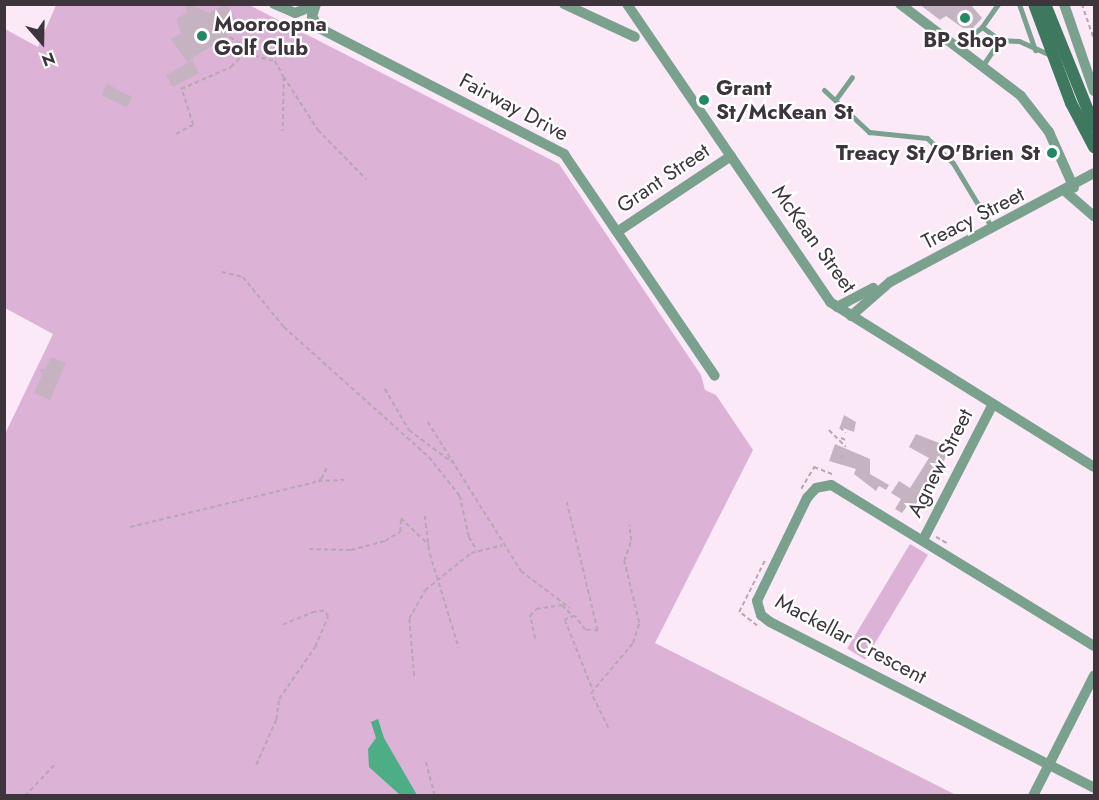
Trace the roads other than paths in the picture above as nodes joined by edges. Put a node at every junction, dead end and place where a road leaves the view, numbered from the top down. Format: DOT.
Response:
graph roads {
  1 [pos="274,4"];
  2 [pos="564,4"];
  3 [pos="627,4"];
  4 [pos="900,4"];
  5 [pos="999,4"];
  6 [pos="1019,4"];
  7 [pos="1034,4"];
  8 [pos="1045,4"];
  9 [pos="1064,4"];
  10 [pos="315,8"];
  11 [pos="982,27"];
  12 [pos="635,37"];
  13 [pos="1000,40"];
  14 [pos="1059,40"];
  15 [pos="957,46"];
  16 [pos="1035,50"];
  17 [pos="1053,57"];
  18 [pos="983,65"];
  19 [pos="852,77"];
  20 [pos="824,90"];
  21 [pos="1095,91"];
  22 [pos="836,99"];
  23 [pos="1095,125"];
  24 [pos="1095,147"];
  25 [pos="731,156"];
  26 [pos="1095,173"];
  27 [pos="1095,182"];
  28 [pos="1070,190"];
  29 [pos="1095,216"];
  30 [pos="993,230"];
  31 [pos="617,232"];
  32 [pos="890,282"];
  33 [pos="837,307"];
  34 [pos="851,316"];
  35 [pos="715,376"];
  36 [pos="993,404"];
  37 [pos="1095,467"];
  38 [pos="925,536"];
  39 [pos="1095,646"];
  40 [pos="1095,676"];
  41 [pos="1048,764"];
  42 [pos="1095,788"];
  43 [pos="1033,795"];
  1 -- 10 [label="street, Fairway Drive"];
  2 -- 12 [label="street"];
  3 -- 25 [label="street, McKean Street"];
  4 -- 15 [label="street"];
  5 -- 11 [label="lane"];
  6 -- 16 [label="lane"];
  7 -- 17 [label="main road"];
  8 -- 14 [label="main road"];
  9 -- 21 [label="street"];
  10 -- 31 [label="street, Fairway Drive"];
  11 -- 13 [label="lane"];
  11 -- 15 [label="lane"];
  13 -- 16 [label="lane"];
  13 -- 18 [label="lane"];
  14 -- 17 [label="main road"];
  14 -- 23 [label="main road"];
  15 -- 18 [label="street"];
  16 -- 17 [label="lane"];
  17 -- 24 [label="main road"];
  18 -- 28 [label="street"];
  19 -- 22 [label="lane"];
  20 -- 22 [label="lane"];
  22 -- 30 [label="lane"];
  25 -- 31 [label="street, Grant Street"];
  25 -- 33 [label="street, McKean Street"];
  26 -- 28 [label="street, Treacy Street"];
  27 -- 28 [label="street, Treacy Street"];
  28 -- 29 [label="street"];
  28 -- 30 [label="street, Treacy Street"];
  30 -- 32 [label="street, Treacy Street"];
  31 -- 35 [label="street, Fairway Drive"];
  32 -- 33 [label="street, Treacy Street"];
  32 -- 34 [label="street, Treacy Street"];
  33 -- 34 [label="street, McKean Street"];
  34 -- 36 [label="street, McKean Street"];
  36 -- 37 [label="street, McKean Street"];
  36 -- 38 [label="street, Agnew Street"];
  38 -- 39 [label="street, Mackellar Crescent"];
  38 -- 41 [label="street, Mackellar Crescent"];
  40 -- 41 [label="street"];
  41 -- 42 [label="street"];
  41 -- 43 [label="street"];
}
